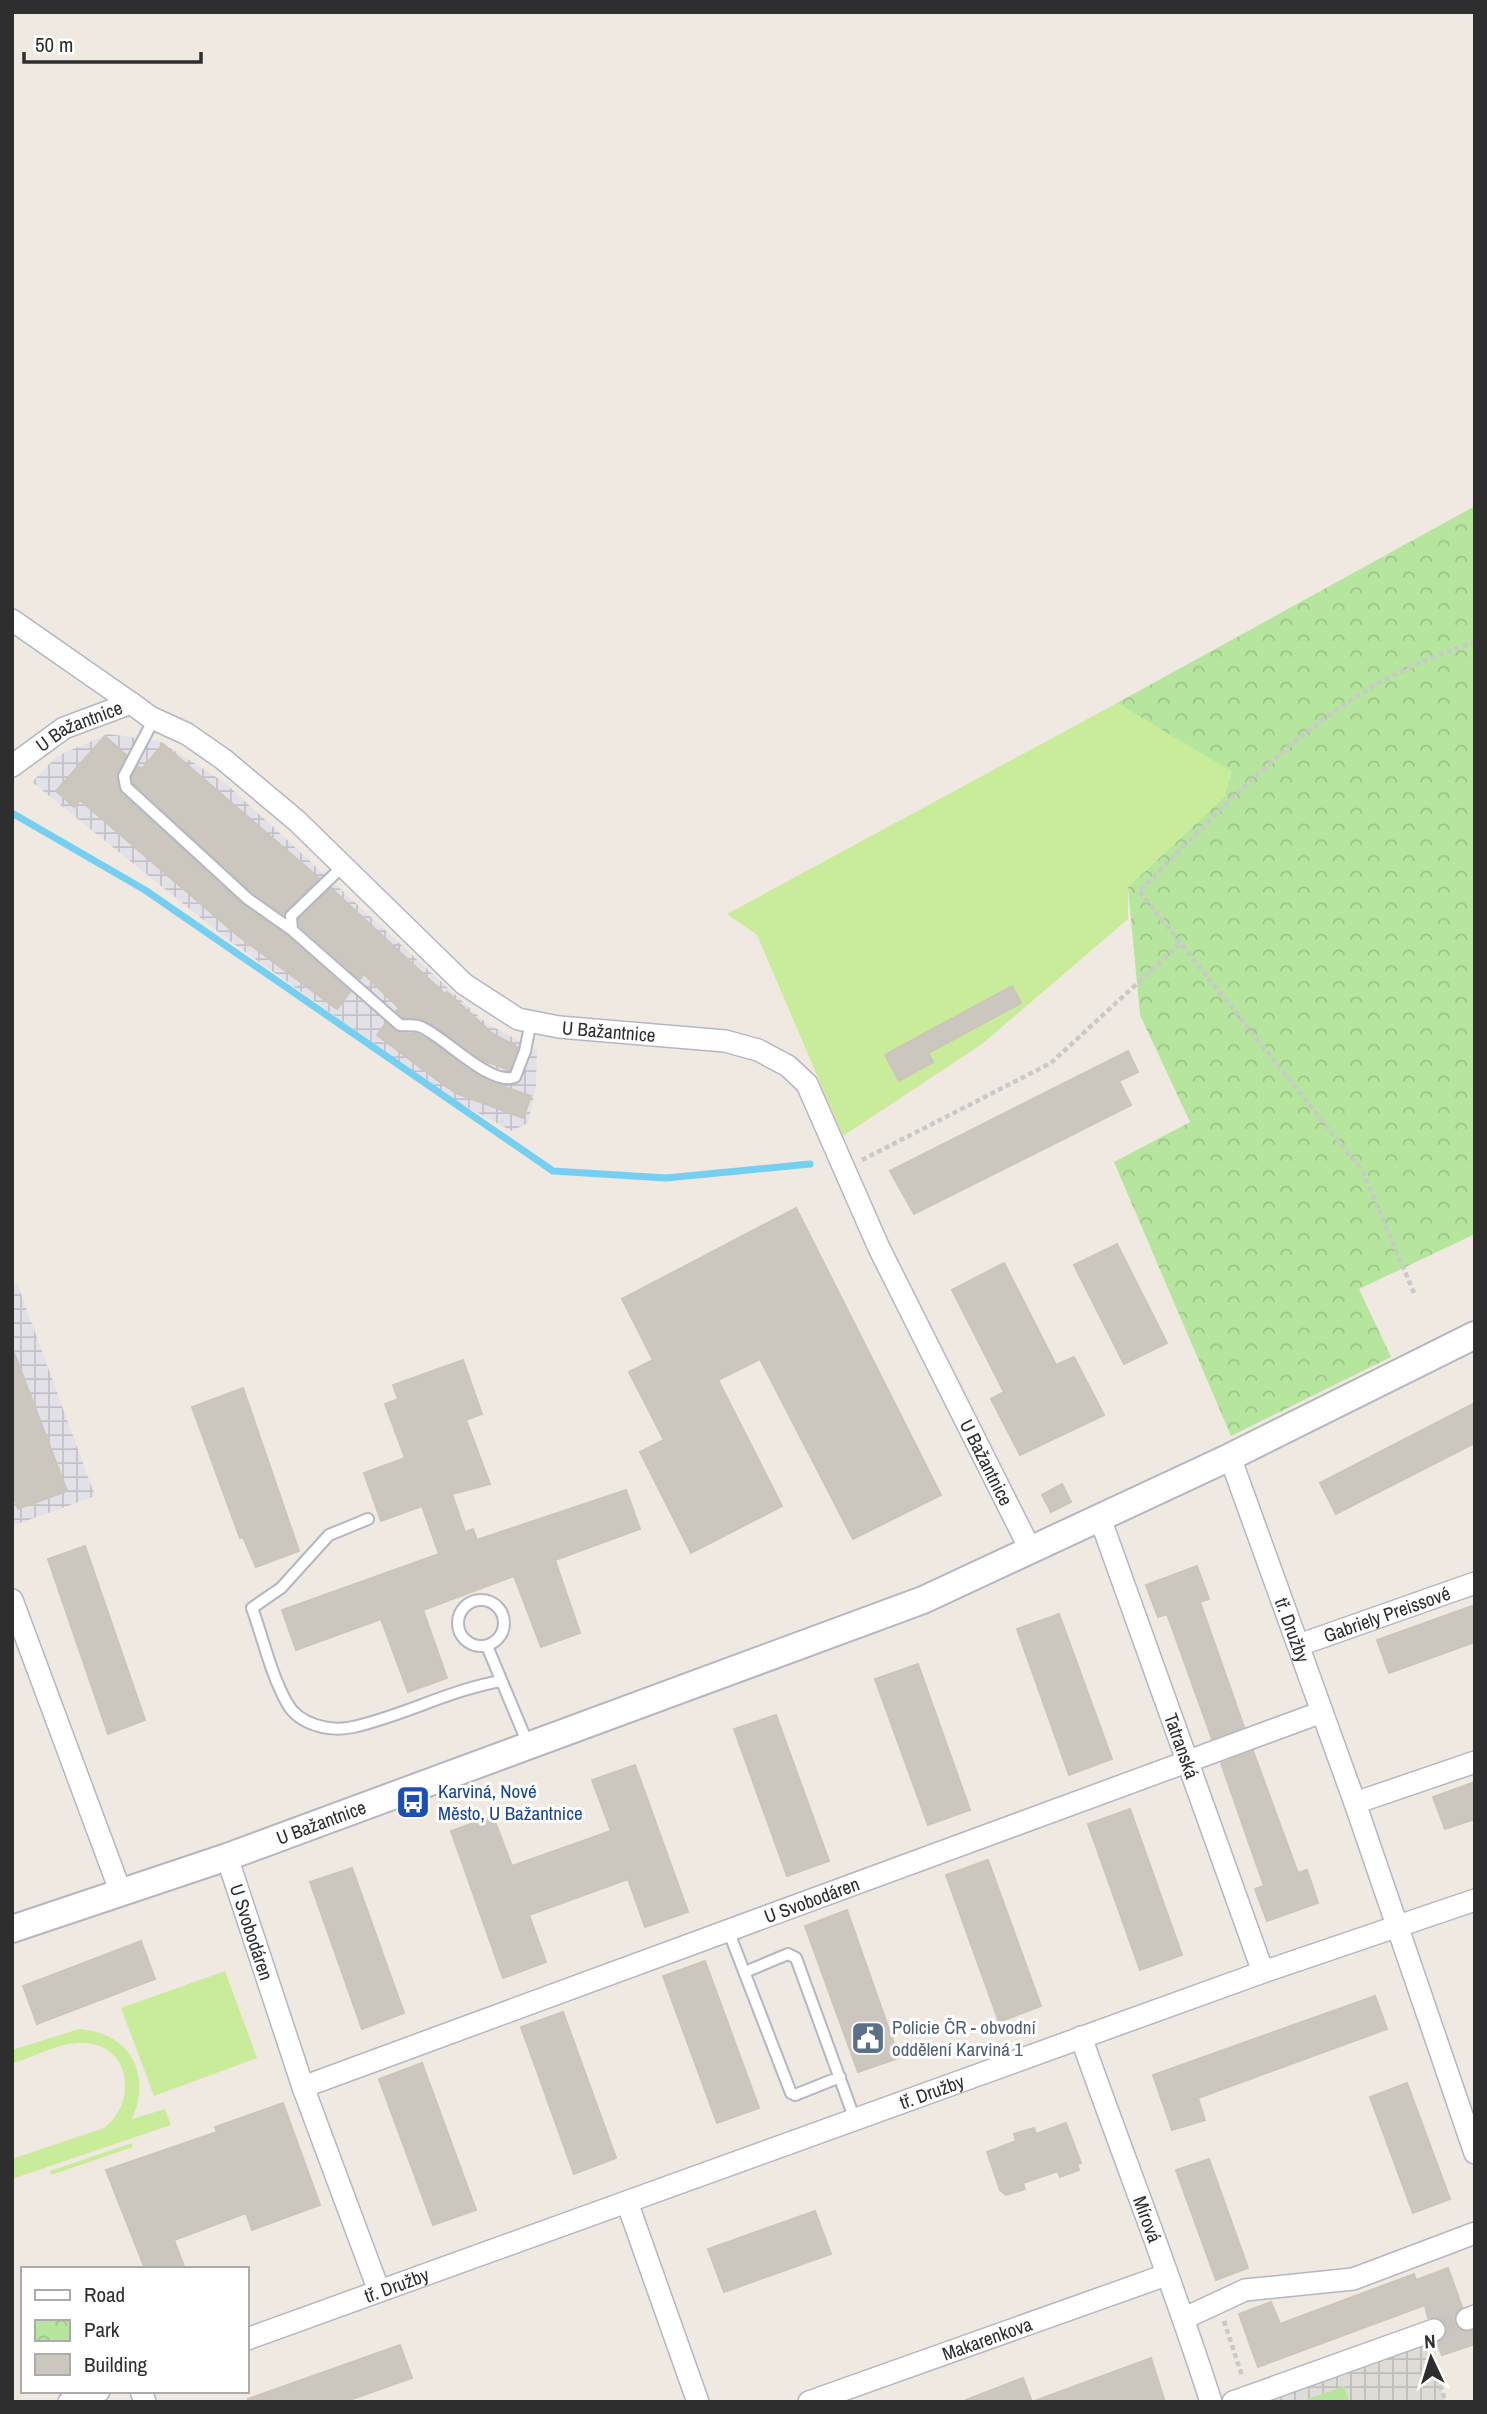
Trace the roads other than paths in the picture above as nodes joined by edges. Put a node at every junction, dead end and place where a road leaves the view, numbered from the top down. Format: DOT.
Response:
graph roads {
  1 [pos="12,620"];
  2 [pos="131,703"];
  3 [pos="153,719"];
  4 [pos="12,766"];
  5 [pos="343,866"];
  6 [pos="292,930"];
  7 [pos="531,1021"];
  8 [pos="1475,1335"];
  9 [pos="1230,1457"];
  10 [pos="1100,1518"];
  11 [pos="368,1519"];
  12 [pos="1031,1551"];
  13 [pos="1475,1583"];
  14 [pos="12,1601"];
  15 [pos="1299,1645"];
  16 [pos="487,1646"];
  17 [pos="501,1681"];
  18 [pos="1322,1712"];
  19 [pos="528,1744"];
  20 [pos="1189,1760"];
  21 [pos="1475,1762"];
  22 [pos="1355,1802"];
  23 [pos="227,1857"];
  24 [pos="121,1893"];
  25 [pos="1475,1900"];
  26 [pos="1398,1928"];
  27 [pos="12,1929"];
  28 [pos="728,1930"];
  29 [pos="745,1972"];
  30 [pos="1264,1972"];
  31 [pos="1081,2037"];
  32 [pos="840,2077"];
  33 [pos="303,2087"];
  34 [pos="855,2120"];
  35 [pos="1475,2153"];
  36 [pos="627,2202"];
  37 [pos="1475,2233"];
  38 [pos="1166,2275"];
  39 [pos="379,2291"];
  40 [pos="1185,2318"];
  41 [pos="1428,2332"];
  42 [pos="248,2339"];
  43 [pos="94,2393"];
  44 [pos="69,2402"];
  45 [pos="698,2402"];
  46 [pos="809,2402"];
  47 [pos="1210,2402"];
  48 [pos="1233,2402"];
  1 -- 2 [label="street"];
  2 -- 3 [label="street, U Bažantnice"];
  2 -- 4 [label="street, U Bažantnice"];
  3 -- 5 [label="street, U Bažantnice"];
  3 -- 6 [label="lane"];
  5 -- 6 [label="lane"];
  5 -- 7 [label="street, U Bažantnice"];
  6 -- 7 [label="lane"];
  7 -- 12 [label="street, U Bažantnice"];
  8 -- 9 [label="street, U Bažantnice"];
  9 -- 10 [label="street, U Bažantnice"];
  9 -- 15 [label="street, tř. Družby"];
  10 -- 12 [label="street, U Bažantnice"];
  10 -- 20 [label="street, Tatranská"];
  11 -- 17 [label="lane"];
  12 -- 19 [label="street, U Bažantnice"];
  13 -- 15 [label="street, Gabriely Preissové"];
  14 -- 24 [label="street"];
  15 -- 18 [label="street, tř. Družby"];
  16 -- 16 [label="lane"];
  16 -- 17 [label="lane"];
  17 -- 19 [label="lane"];
  18 -- 20 [label="street, U Svobodáren"];
  18 -- 22 [label="street, tř. Družby"];
  19 -- 23 [label="street, U Bažantnice"];
  20 -- 28 [label="street, U Svobodáren"];
  20 -- 30 [label="street, Tatranská"];
  21 -- 22 [label="street"];
  22 -- 26 [label="street, tř. Družby"];
  23 -- 24 [label="street, U Bažantnice"];
  23 -- 33 [label="street, U Svobodáren"];
  24 -- 27 [label="street, U Bažantnice"];
  25 -- 26 [label="street, tř. Družby"];
  26 -- 30 [label="street, tř. Družby"];
  26 -- 35 [label="street, tř. Družby"];
  28 -- 29 [label="lane"];
  28 -- 33 [label="street, U Svobodáren"];
  29 -- 32 [label="lane"];
  29 -- 32 [label="lane"];
  30 -- 31 [label="street, tř. Družby"];
  31 -- 34 [label="street, tř. Družby"];
  31 -- 38 [label="street, Mírová"];
  32 -- 34 [label="lane"];
  33 -- 39 [label="street, U Svobodáren"];
  34 -- 36 [label="street, tř. Družby"];
  36 -- 39 [label="street, tř. Družby"];
  36 -- 45 [label="street"];
  37 -- 40 [label="street"];
  38 -- 40 [label="street, Mírová"];
  38 -- 46 [label="street, Makarenkova"];
  39 -- 42 [label="street, tř. Družby"];
  40 -- 47 [label="street, Mírová"];
  41 -- 48 [label="street"];
  43 -- 44 [label="street"];
}
